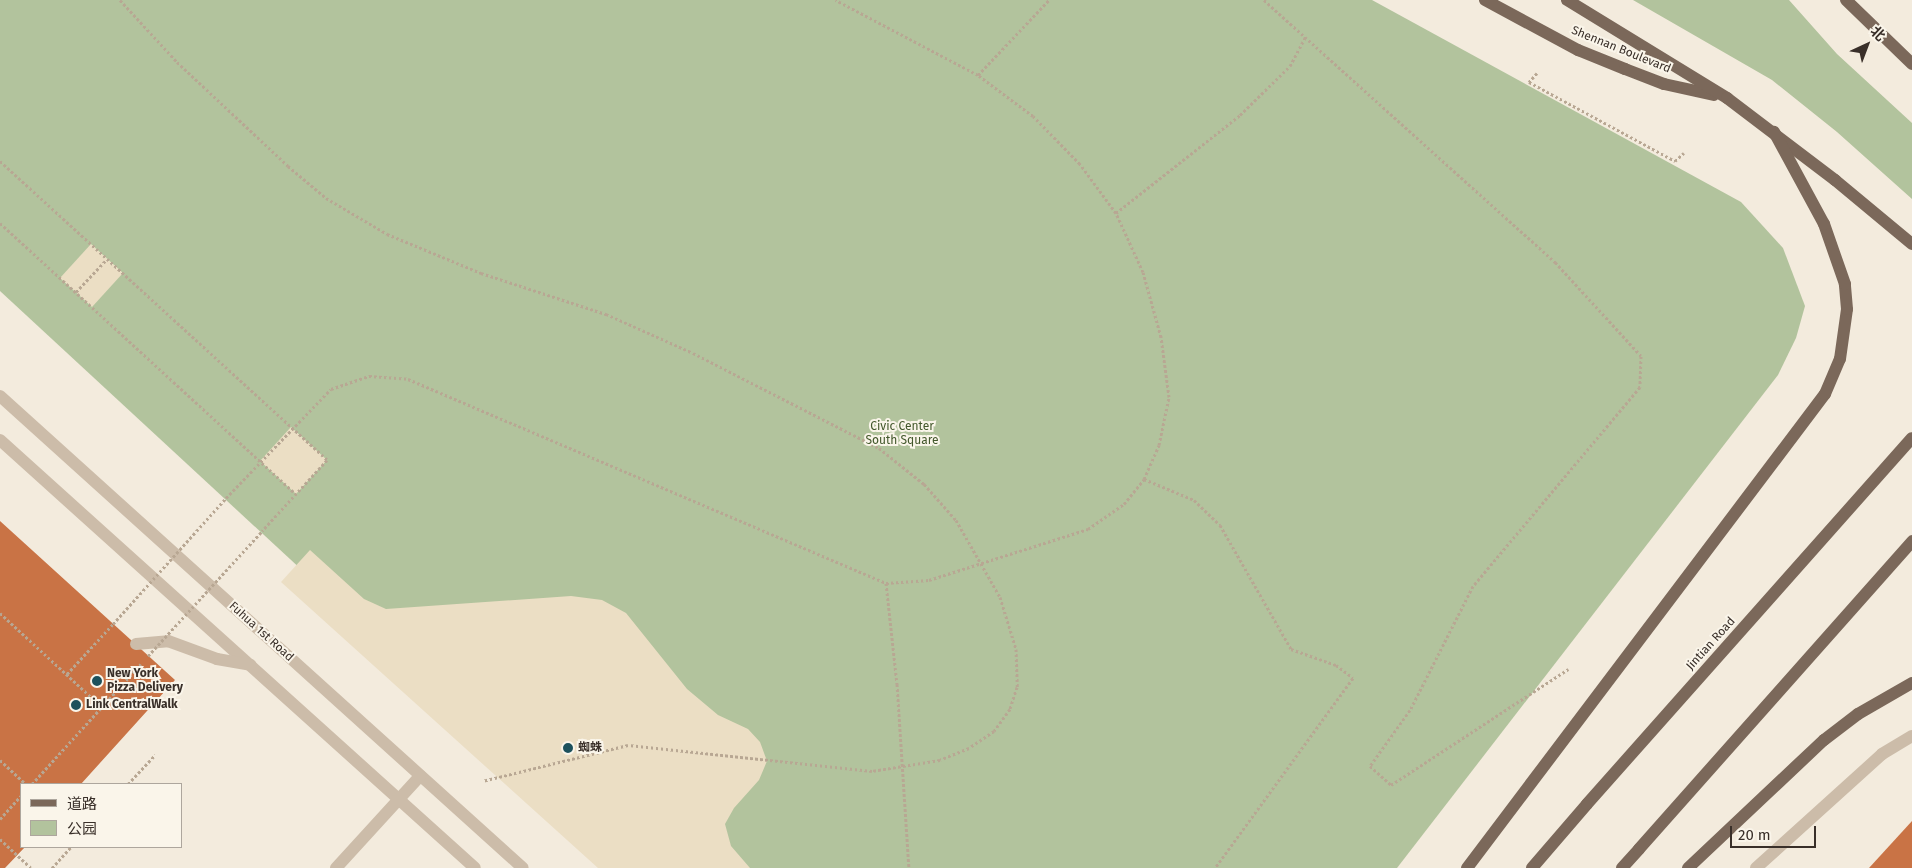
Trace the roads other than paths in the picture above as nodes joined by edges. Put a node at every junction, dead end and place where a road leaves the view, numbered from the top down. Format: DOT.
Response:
graph roads {
  1 [pos="1485,0"];
  2 [pos="1567,0"];
  3 [pos="1846,0"];
  4 [pos="1886,38"];
  5 [pos="1912,54"];
  6 [pos="1912,64"];
  7 [pos="1727,98"];
  8 [pos="1774,132"];
  9 [pos="1912,244"];
  10 [pos="0,396"];
  11 [pos="1912,438"];
  12 [pos="0,440"];
  13 [pos="1912,542"];
  14 [pos="136,644"];
  15 [pos="250,666"];
  16 [pos="1912,683"];
  17 [pos="1912,736"];
  18 [pos="420,776"];
  19 [pos="399,799"];
  20 [pos="336,868"];
  21 [pos="475,868"];
  22 [pos="523,868"];
  23 [pos="1467,868"];
  24 [pos="1532,868"];
  25 [pos="1622,868"];
  26 [pos="1688,868"];
  27 [pos="1756,868"];
  1 -- 7 [label="main road, Shennan Boulevard"];
  2 -- 7 [label="main road, Shennan Boulevard"];
  3 -- 4 [label="main road"];
  4 -- 5 [label="main road"];
  4 -- 6 [label="main road"];
  7 -- 8 [label="main road, Shennan Boulevard"];
  8 -- 9 [label="main road, Shennan Boulevard"];
  8 -- 23 [label="main road"];
  10 -- 18 [label="street, Fuhua 1st Road"];
  11 -- 24 [label="main road, Jintian Road, bridge"];
  12 -- 15 [label="street"];
  13 -- 25 [label="main road, bridge"];
  14 -- 15 [label="street"];
  15 -- 19 [label="street"];
  16 -- 26 [label="main road"];
  17 -- 27 [label="street"];
  18 -- 19 [label="street"];
  18 -- 22 [label="street, Fuhua 1st Road"];
  19 -- 20 [label="street"];
  19 -- 21 [label="street"];
}
